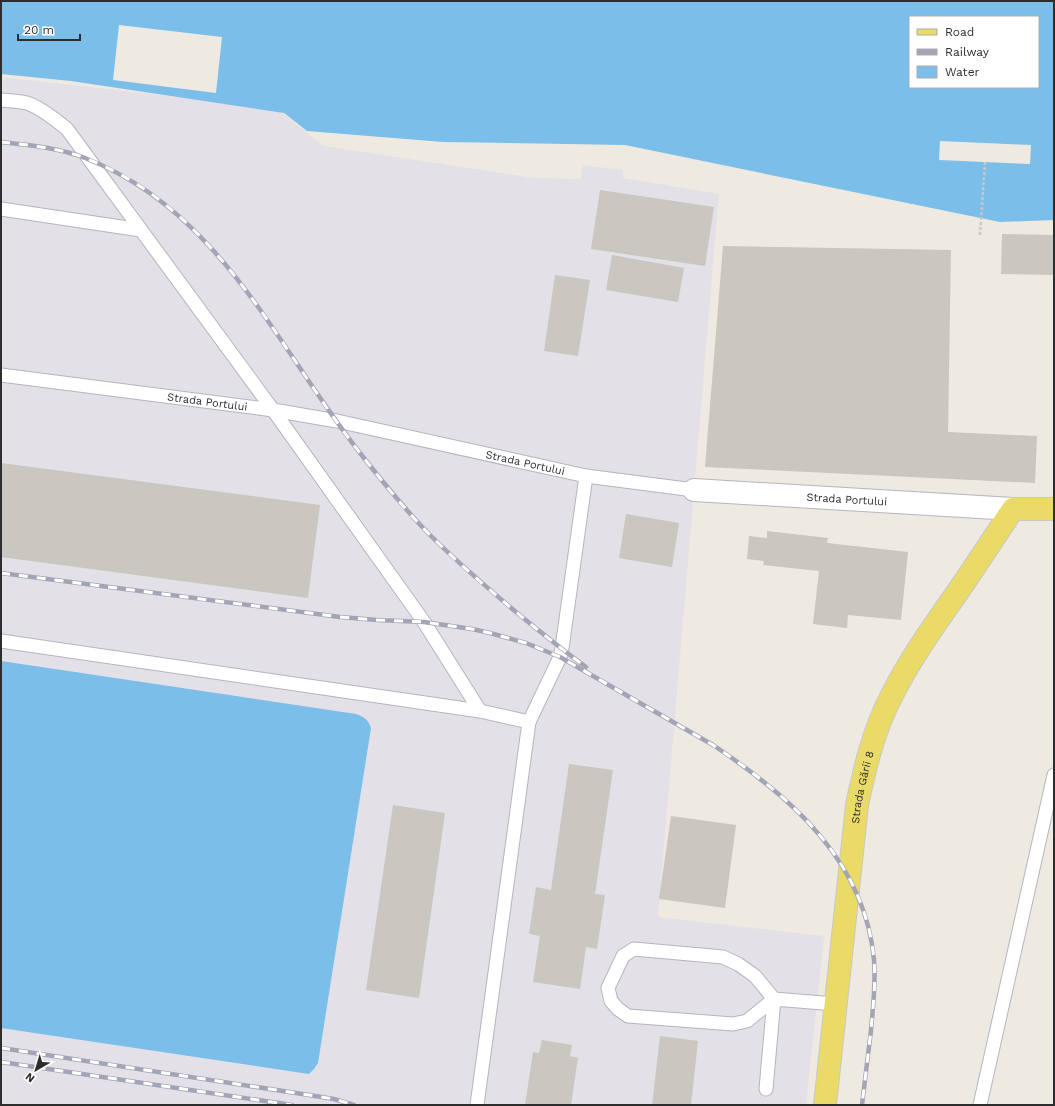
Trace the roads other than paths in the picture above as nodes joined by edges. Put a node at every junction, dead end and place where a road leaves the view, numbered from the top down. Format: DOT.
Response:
graph roads {
  1 [pos="1,100"];
  2 [pos="1,209"];
  3 [pos="140,230"];
  4 [pos="1,375"];
  5 [pos="273,410"];
  6 [pos="586,476"];
  7 [pos="694,490"];
  8 [pos="1013,509"];
  9 [pos="1054,509"];
  10 [pos="1,641"];
  11 [pos="480,712"];
  12 [pos="529,722"];
  13 [pos="1054,775"];
  14 [pos="774,998"];
  15 [pos="835,1004"];
  16 [pos="766,1089"];
  17 [pos="477,1105"];
  18 [pos="825,1105"];
  19 [pos="980,1105"];
  1 -- 3 [label="lane"];
  2 -- 3 [label="lane"];
  3 -- 5 [label="lane"];
  4 -- 5 [label="lane, Strada Portului"];
  5 -- 6 [label="lane, Strada Portului"];
  5 -- 11 [label="lane"];
  6 -- 7 [label="lane, Strada Portului"];
  6 -- 12 [label="lane"];
  7 -- 8 [label="street, Strada Portului"];
  8 -- 9 [label="main road, Strada Portului"];
  8 -- 15 [label="main road, Strada Gării 8"];
  10 -- 11 [label="lane"];
  11 -- 12 [label="lane"];
  12 -- 17 [label="lane"];
  13 -- 19 [label="lane"];
  14 -- 14 [label="lane"];
  14 -- 15 [label="lane"];
  14 -- 16 [label="lane"];
  15 -- 18 [label="main road, Strada Gării 8"];
}
